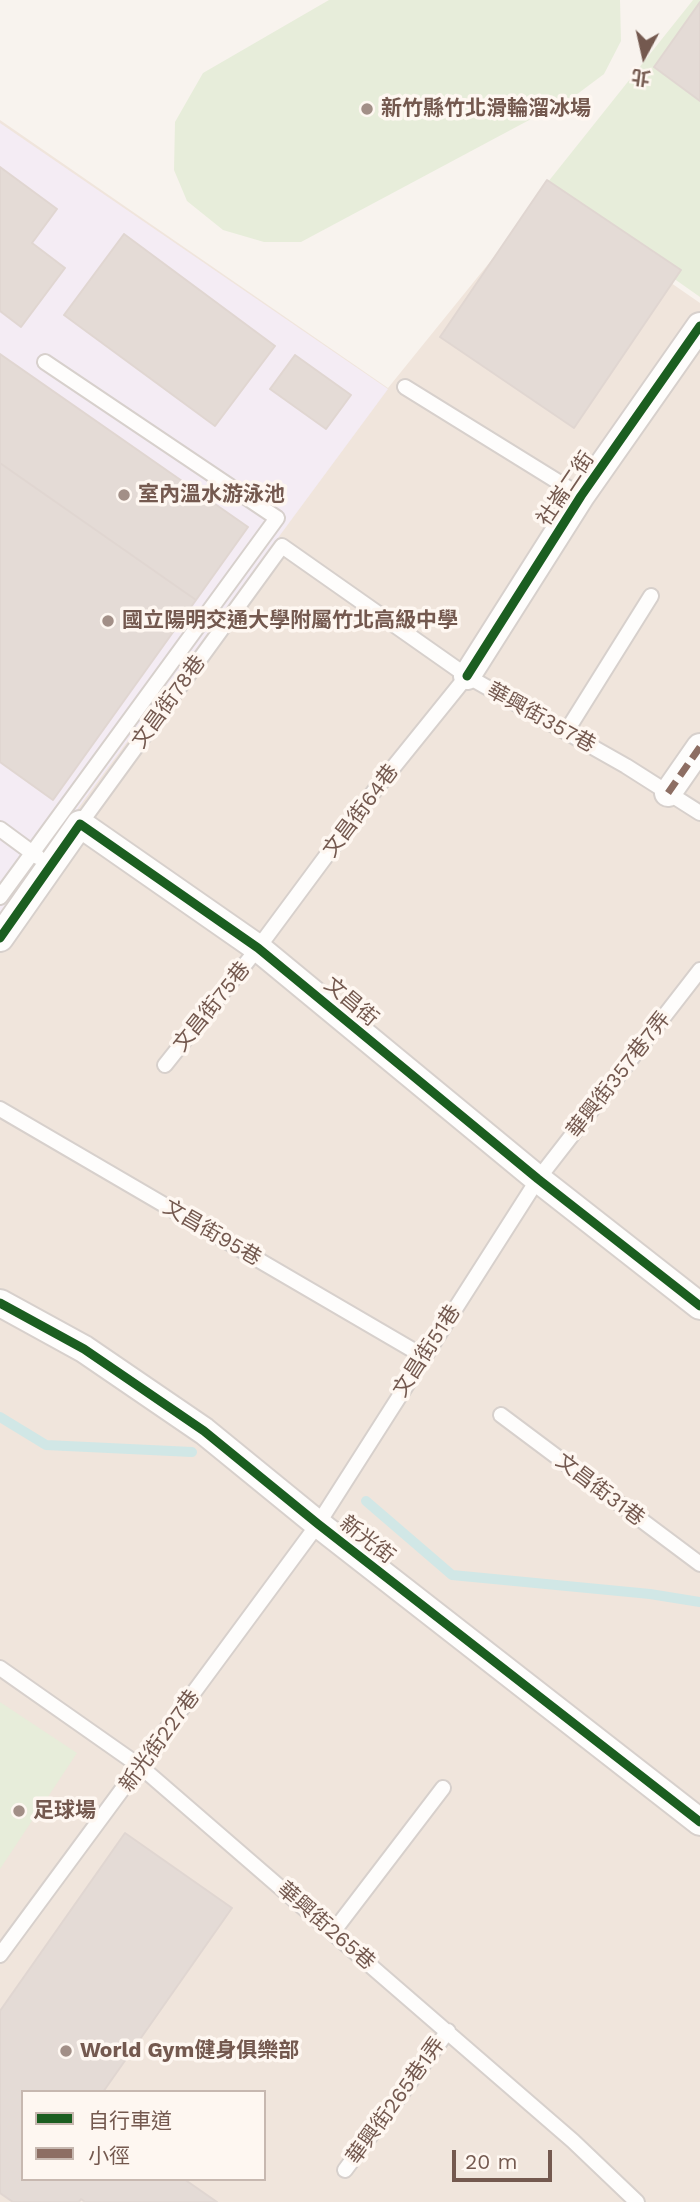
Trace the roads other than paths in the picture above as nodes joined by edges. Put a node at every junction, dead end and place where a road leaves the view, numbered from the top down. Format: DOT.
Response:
graph roads {
  1 [pos="700,326"];
  2 [pos="45,362"];
  3 [pos="405,387"];
  4 [pos="581,496"];
  5 [pos="282,546"];
  6 [pos="651,596"];
  7 [pos="467,676"];
  8 [pos="566,732"];
  9 [pos="700,747"];
  10 [pos="668,793"];
  11 [pos="700,813"];
  12 [pos="80,824"];
  13 [pos="0,829"];
  14 [pos="41,859"];
  15 [pos="0,897"];
  16 [pos="0,938"];
  17 [pos="258,948"];
  18 [pos="700,970"];
  19 [pos="165,1065"];
  20 [pos="0,1109"];
  21 [pos="538,1179"];
  22 [pos="0,1303"];
  23 [pos="700,1306"];
  24 [pos="424,1356"];
  25 [pos="500,1415"];
  26 [pos="318,1524"];
  27 [pos="700,1564"];
  28 [pos="0,1668"];
  29 [pos="141,1767"];
  30 [pos="443,1788"];
  31 [pos="700,1822"];
  32 [pos="333,1932"];
  33 [pos="0,1955"];
  34 [pos="448,2031"];
  35 [pos="345,2170"];
  36 [pos="637,2202"];
  1 -- 4 [label="street, 社崙二街"];
  2 -- 14 [label="lane"];
  3 -- 4 [label="lane"];
  4 -- 7 [label="street, 社崙二街"];
  5 -- 7 [label="lane, 華興街357巷"];
  5 -- 12 [label="lane, 文昌街78巷"];
  6 -- 8 [label="lane"];
  7 -- 8 [label="lane, 華興街357巷"];
  7 -- 17 [label="lane, 文昌街64巷"];
  8 -- 10 [label="lane, 華興街357巷"];
  9 -- 10 [label="street"];
  10 -- 11 [label="lane, 華興街357巷"];
  12 -- 14 [label="street"];
  12 -- 17 [label="street, 文昌街"];
  13 -- 14 [label="lane"];
  14 -- 15 [label="lane"];
  14 -- 16 [label="street"];
  17 -- 19 [label="lane, 文昌街75巷"];
  17 -- 21 [label="street, 文昌街"];
  18 -- 21 [label="lane, 華興街357巷7弄"];
  20 -- 24 [label="lane, 文昌街95巷"];
  21 -- 23 [label="street, 文昌街"];
  21 -- 24 [label="lane, 文昌街51巷"];
  22 -- 26 [label="street, 新光街"];
  24 -- 26 [label="lane, 文昌街51巷"];
  25 -- 27 [label="lane, 文昌街31巷"];
  26 -- 29 [label="lane, 新光街227巷"];
  26 -- 31 [label="street, 新光街"];
  28 -- 29 [label="lane, 華興街265巷"];
  29 -- 32 [label="lane, 華興街265巷"];
  29 -- 33 [label="lane, 新光街227巷"];
  30 -- 32 [label="lane"];
  32 -- 34 [label="lane, 華興街265巷"];
  34 -- 35 [label="lane, 華興街265巷1弄"];
  34 -- 36 [label="lane, 華興街265巷"];
}
